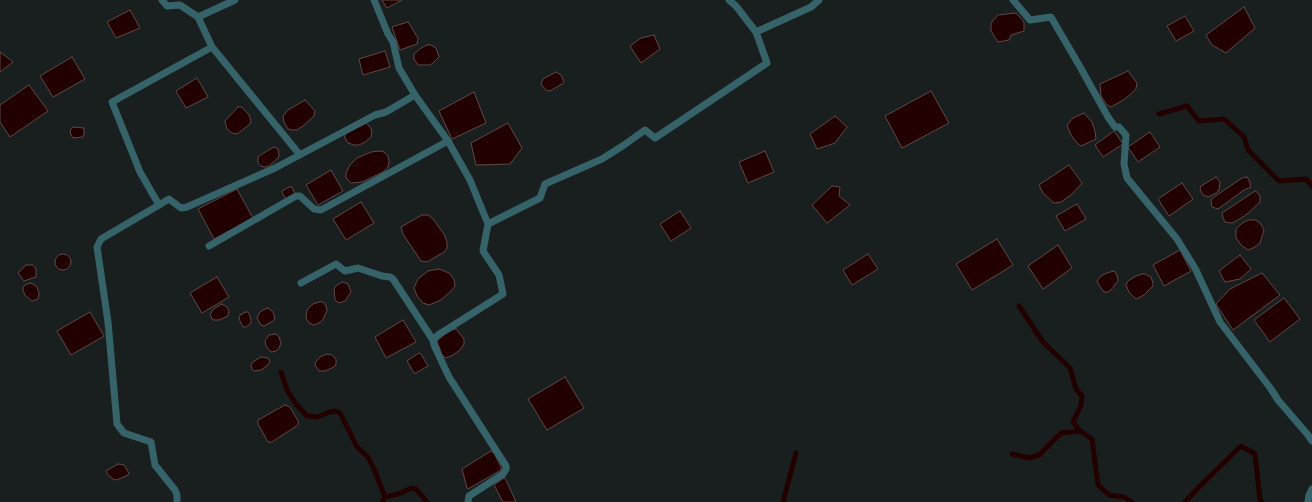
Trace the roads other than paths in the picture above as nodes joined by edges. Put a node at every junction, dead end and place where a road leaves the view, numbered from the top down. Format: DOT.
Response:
graph roads {
  1 [pos="162,0"];
  2 [pos="235,0"];
  3 [pos="374,0"];
  4 [pos="729,0"];
  5 [pos="819,0"];
  6 [pos="1013,0"];
  7 [pos="198,16"];
  8 [pos="756,32"];
  9 [pos="212,47"];
  10 [pos="415,95"];
  11 [pos="448,141"];
  12 [pos="300,155"];
  13 [pos="159,205"];
  14 [pos="488,224"];
  15 [pos="209,246"];
  16 [pos="301,283"];
  17 [pos="433,340"];
  18 [pos="1312,441"];
  19 [pos="1312,489"];
  20 [pos="177,502"];
  21 [pos="468,502"];
  22 [pos="1308,502"];
  1 -- 7 [label="street"];
  2 -- 7 [label="street"];
  3 -- 10 [label="street"];
  4 -- 8 [label="street"];
  5 -- 8 [label="street"];
  6 -- 18 [label="street"];
  7 -- 9 [label="street"];
  8 -- 14 [label="street"];
  9 -- 12 [label="street"];
  9 -- 13 [label="street"];
  10 -- 11 [label="street"];
  10 -- 12 [label="street"];
  11 -- 14 [label="street"];
  11 -- 15 [label="street"];
  12 -- 13 [label="street"];
  13 -- 20 [label="street"];
  14 -- 17 [label="street"];
  16 -- 17 [label="street"];
  17 -- 21 [label="street"];
  19 -- 22 [label="street"];
}
